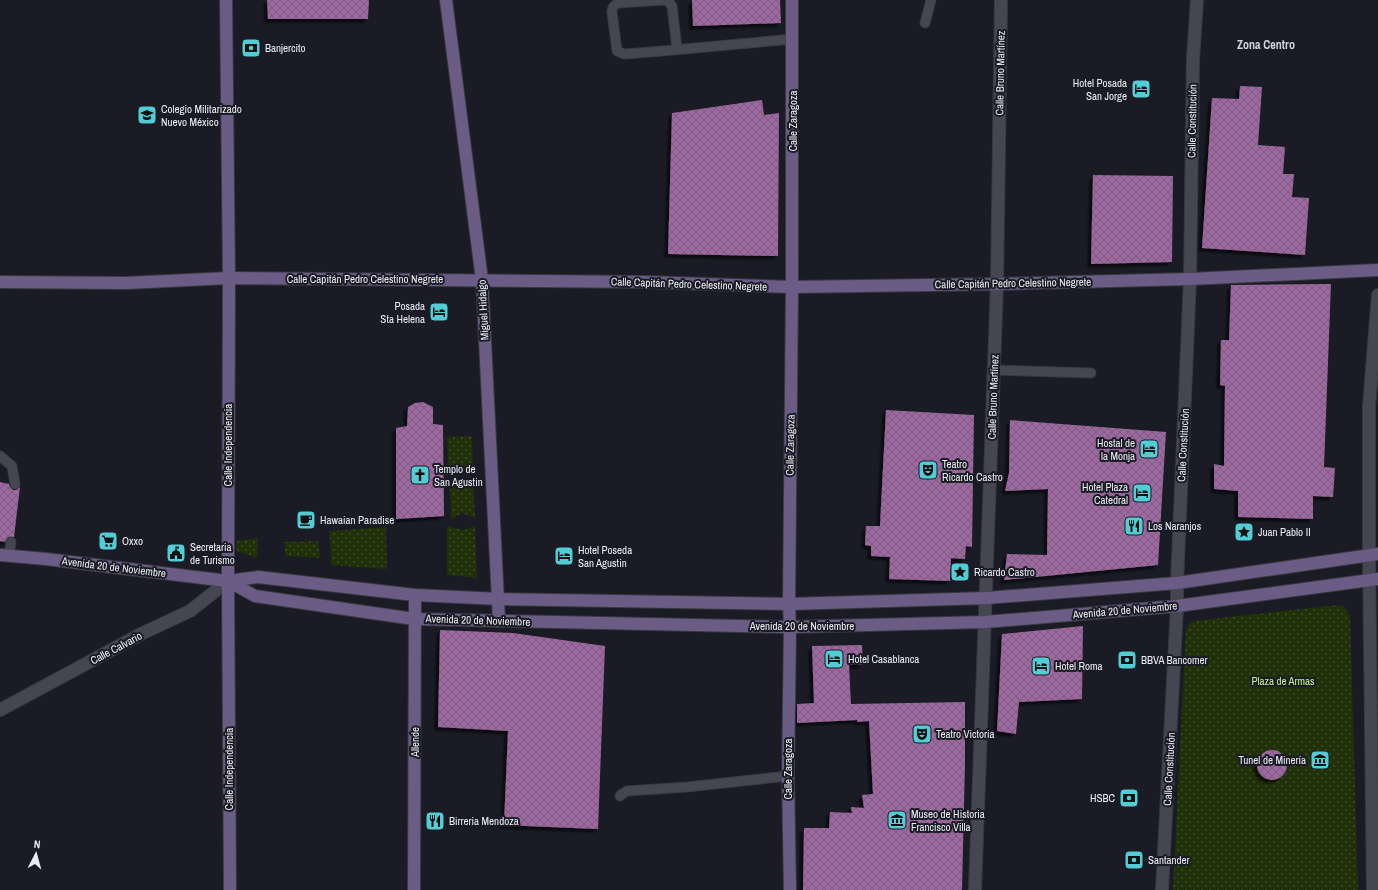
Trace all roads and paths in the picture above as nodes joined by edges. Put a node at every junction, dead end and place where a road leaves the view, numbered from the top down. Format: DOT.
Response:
graph roads {
  1 [pos="226,0"];
  2 [pos="446,0"];
  3 [pos="664,0"];
  4 [pos="792,0"];
  5 [pos="931,0"];
  6 [pos="1001,0"];
  7 [pos="1197,0"];
  8 [pos="925,23"];
  9 [pos="793,39"];
  10 [pos="677,49"];
  11 [pos="1378,270"];
  12 [pos="229,278"];
  13 [pos="1190,279"];
  14 [pos="482,280"];
  15 [pos="0,282"];
  16 [pos="997,284"];
  17 [pos="792,287"];
  18 [pos="1378,295"];
  19 [pos="994,370"];
  20 [pos="1091,373"];
  21 [pos="0,456"];
  22 [pos="15,484"];
  23 [pos="11,542"];
  24 [pos="5,555"];
  25 [pos="1373,555"];
  26 [pos="1374,579"];
  27 [pos="228,581"];
  28 [pos="1177,584"];
  29 [pos="415,595"];
  30 [pos="987,598"];
  31 [pos="499,599"];
  32 [pos="788,604"];
  33 [pos="1177,606"];
  34 [pos="414,619"];
  35 [pos="499,621"];
  36 [pos="985,622"];
  37 [pos="790,627"];
  38 [pos="0,710"];
  39 [pos="788,776"];
  40 [pos="620,796"];
  41 [pos="230,890"];
  42 [pos="414,890"];
  43 [pos="790,890"];
  44 [pos="975,890"];
  45 [pos="1162,890"];
  46 [pos="1373,890"];
  1 -- 12 [label="street, Calle Independencia"];
  2 -- 14 [label="street, Miguel Hidalgo"];
  3 -- 10 [label="lane"];
  3 -- 10 [label="lane"];
  4 -- 9 [label="street, Calle Zaragoza"];
  5 -- 8 [label="lane"];
  6 -- 16 [label="street, Calle Bruno Martínez"];
  7 -- 13 [label="street, Calle Constitución"];
  9 -- 10 [label="lane"];
  9 -- 17 [label="street, Calle Zaragoza"];
  11 -- 13 [label="street, Calle Capitán Pedro Celestino Negrete"];
  12 -- 14 [label="street, Calle Capitán Pedro Celestino Negrete"];
  12 -- 15 [label="street, Calle Capitán Pedro Celestino Negrete"];
  12 -- 27 [label="street, Calle Independencia"];
  13 -- 16 [label="street, Calle Capitán Pedro Celestino Negrete"];
  13 -- 28 [label="street, Calle Constitución"];
  14 -- 17 [label="street, Calle Capitán Pedro Celestino Negrete"];
  14 -- 31 [label="street, Miguel Hidalgo"];
  16 -- 17 [label="street, Calle Capitán Pedro Celestino Negrete"];
  16 -- 19 [label="street, Calle Bruno Martínez"];
  17 -- 32 [label="street, Calle Zaragoza"];
  18 -- 25 [label="street"];
  19 -- 20 [label="lane"];
  19 -- 30 [label="street, Calle Bruno Martínez"];
  21 -- 22 [label="lane"];
  23 -- 24 [label="lane"];
  24 -- 27 [label="street, Avenida 20 de Noviembre"];
  25 -- 26 [label="street"];
  25 -- 28 [label="street, Avenida 20 de Noviembre"];
  26 -- 33 [label="street, Avenida 20 de Noviembre"];
  26 -- 46 [label="street"];
  27 -- 29 [label="street, Avenida 20 de Noviembre"];
  27 -- 34 [label="street, Avenida 20 de Noviembre"];
  27 -- 38 [label="street, Calle Calvario"];
  27 -- 41 [label="street, Calle Independencia"];
  28 -- 30 [label="street, Avenida 20 de Noviembre"];
  28 -- 33 [label="street, Calle Constitución"];
  29 -- 31 [label="street, Avenida 20 de Noviembre"];
  29 -- 34 [label="street, Allende"];
  30 -- 32 [label="street, Avenida 20 de Noviembre"];
  30 -- 36 [label="street, Calle Bruno Martínez"];
  31 -- 32 [label="street, Avenida 20 de Noviembre"];
  31 -- 35 [label="street, Miguel Hidalgo"];
  32 -- 37 [label="street, Calle Zaragoza"];
  33 -- 36 [label="street, Avenida 20 de Noviembre"];
  33 -- 45 [label="street, Calle Constitución"];
  34 -- 35 [label="street, Avenida 20 de Noviembre"];
  34 -- 42 [label="street, Allende"];
  35 -- 37 [label="street, Avenida 20 de Noviembre"];
  36 -- 37 [label="street, Avenida 20 de Noviembre"];
  36 -- 44 [label="street, Calle Bruno Martínez"];
  37 -- 39 [label="street, Calle Zaragoza"];
  39 -- 40 [label="lane"];
  39 -- 43 [label="street, Calle Zaragoza"];
}
